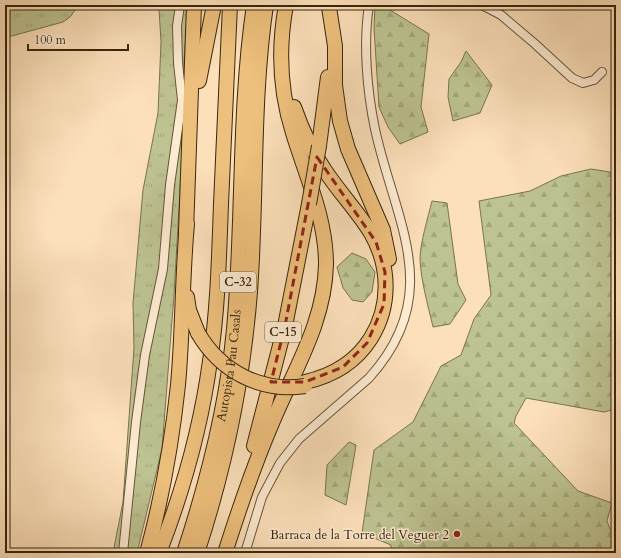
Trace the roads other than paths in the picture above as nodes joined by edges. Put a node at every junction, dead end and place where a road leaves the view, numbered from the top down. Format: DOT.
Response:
graph roads {
  1 [pos="180,5"];
  2 [pos="194,5"];
  3 [pos="214,5"];
  4 [pos="230,5"];
  5 [pos="254,5"];
  6 [pos="266,5"];
  7 [pos="286,5"];
  8 [pos="290,5"];
  9 [pos="369,5"];
  10 [pos="482,5"];
  11 [pos="328,6"];
  12 [pos="602,72"];
  13 [pos="187,224"];
  14 [pos="200,332"];
  15 [pos="305,384"];
  16 [pos="251,459"];
  17 [pos="241,504"];
  18 [pos="160,551"];
  19 [pos="123,553"];
  20 [pos="147,553"];
  21 [pos="184,553"];
  22 [pos="197,553"];
  23 [pos="219,553"];
  24 [pos="225,553"];
  25 [pos="245,553"];
  1 -- 19 [label="street"];
  2 -- 13 [label="highway"];
  3 -- 14 [label="highway"];
  4 -- 18 [label="highway"];
  5 -- 21 [label="highway, Autopista Pau Casals / C-32"];
  6 -- 22 [label="highway, Autopista Pau Casals / C-32"];
  7 -- 17 [label="highway"];
  8 -- 15 [label="highway"];
  9 -- 25 [label="street"];
  10 -- 12 [label="street"];
  11 -- 15 [label="highway"];
  11 -- 16 [label="highway, C-15, bridge"];
  13 -- 14 [label="highway"];
  13 -- 20 [label="highway"];
  14 -- 15 [label="highway"];
  16 -- 17 [label="highway, C-15"];
  16 -- 23 [label="highway"];
  17 -- 24 [label="highway, C-15"];
}
